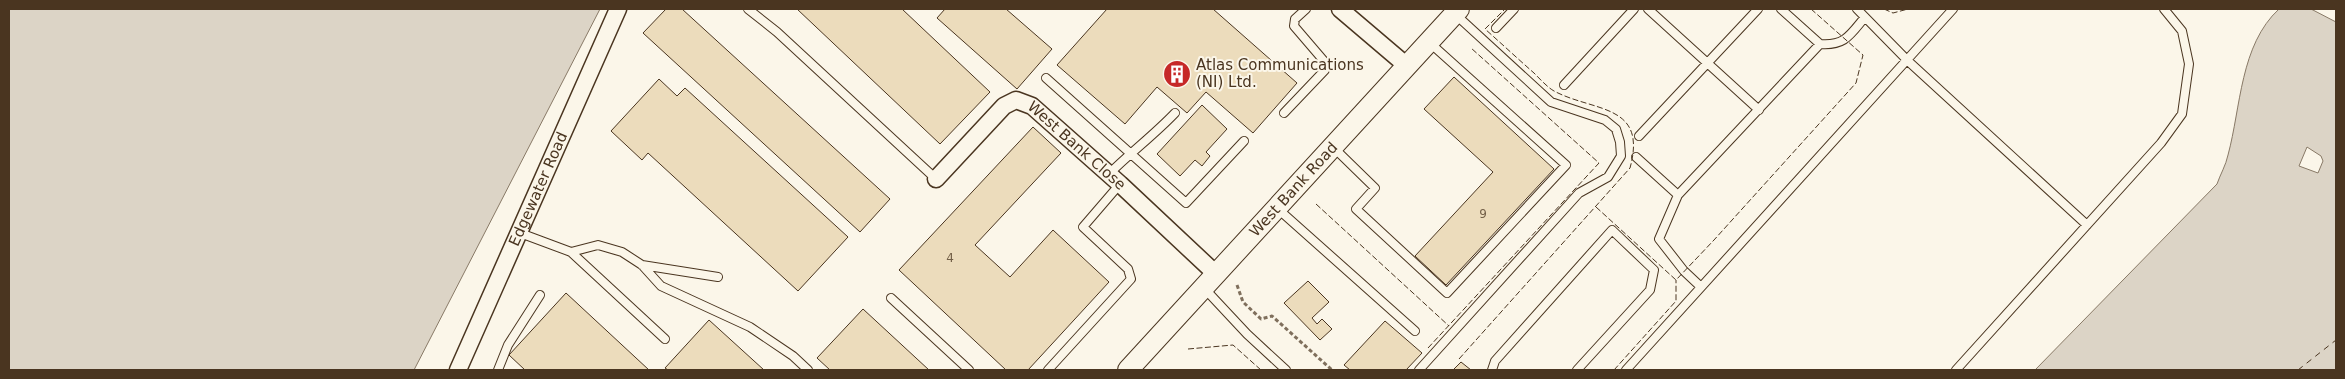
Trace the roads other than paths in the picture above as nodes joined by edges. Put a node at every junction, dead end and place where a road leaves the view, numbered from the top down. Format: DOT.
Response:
graph roads {
  1 [pos="618,9"];
  2 [pos="748,9"];
  3 [pos="1306,9"];
  4 [pos="1340,9"];
  5 [pos="1514,9"];
  6 [pos="1634,9"];
  7 [pos="1649,9"];
  8 [pos="1758,9"];
  9 [pos="1781,9"];
  10 [pos="1850,9"];
  11 [pos="1953,9"];
  12 [pos="2164,9"];
  13 [pos="1457,11"];
  14 [pos="1861,14"];
  15 [pos="1496,28"];
  16 [pos="1429,42"];
  17 [pos="1820,44"];
  18 [pos="1908,61"];
  19 [pos="1707,63"];
  20 [pos="1407,66"];
  21 [pos="1046,78"];
  22 [pos="1564,85"];
  23 [pos="1759,110"];
  24 [pos="1175,113"];
  25 [pos="1284,113"];
  26 [pos="1639,136"];
  27 [pos="1244,141"];
  28 [pos="1332,147"];
  29 [pos="1129,154"];
  30 [pos="1636,157"];
  31 [pos="936,179"];
  32 [pos="1114,179"];
  33 [pos="1678,195"];
  34 [pos="1276,208"];
  35 [pos="2088,225"];
  36 [pos="520,233"];
  37 [pos="571,252"];
  38 [pos="642,265"];
  39 [pos="718,277"];
  40 [pos="1210,281"];
  41 [pos="1701,288"];
  42 [pos="540,295"];
  43 [pos="890,298"];
  44 [pos="1415,331"];
  45 [pos="665,339"];
  46 [pos="458,370"];
  47 [pos="498,370"];
  48 [pos="808,370"];
  49 [pos="970,370"];
  50 [pos="1048,370"];
  51 [pos="1128,370"];
  52 [pos="1286,370"];
  53 [pos="1419,370"];
  54 [pos="1492,370"];
  55 [pos="1577,370"];
  56 [pos="1626,370"];
  57 [pos="1956,370"];
  1 -- 36 [label="street, Edgewater Road"];
  2 -- 31 [label="lane"];
  3 -- 25 [label="lane"];
  4 -- 20 [label="street"];
  5 -- 15 [label="lane"];
  6 -- 22 [label="lane"];
  7 -- 19 [label="lane"];
  8 -- 19 [label="lane"];
  9 -- 17 [label="lane"];
  10 -- 14 [label="lane"];
  11 -- 18 [label="lane"];
  12 -- 35 [label="lane"];
  13 -- 16 [label="street, West Bank Road"];
  13 -- 53 [label="lane"];
  14 -- 17 [label="lane"];
  14 -- 18 [label="lane"];
  16 -- 20 [label="street, West Bank Road"];
  16 -- 28 [label="lane"];
  17 -- 23 [label="lane"];
  18 -- 35 [label="lane"];
  18 -- 41 [label="lane"];
  19 -- 23 [label="lane"];
  19 -- 26 [label="lane"];
  20 -- 28 [label="street, West Bank Road"];
  21 -- 29 [label="lane"];
  23 -- 33 [label="lane"];
  24 -- 29 [label="lane"];
  27 -- 29 [label="lane"];
  28 -- 34 [label="street, West Bank Road"];
  29 -- 32 [label="lane"];
  30 -- 33 [label="lane"];
  31 -- 32 [label="street, West Bank Close"];
  32 -- 40 [label="street, West Bank Close"];
  32 -- 50 [label="lane"];
  33 -- 41 [label="lane"];
  34 -- 40 [label="street, West Bank Road"];
  34 -- 44 [label="lane"];
  35 -- 57 [label="lane"];
  36 -- 37 [label="lane"];
  36 -- 46 [label="street, Edgewater Road"];
  37 -- 38 [label="lane"];
  37 -- 45 [label="lane"];
  38 -- 39 [label="lane"];
  38 -- 48 [label="lane"];
  40 -- 51 [label="street, West Bank Road"];
  40 -- 52 [label="lane"];
  41 -- 56 [label="lane"];
  42 -- 47 [label="lane"];
  43 -- 49 [label="lane"];
  54 -- 55 [label="lane"];
}
